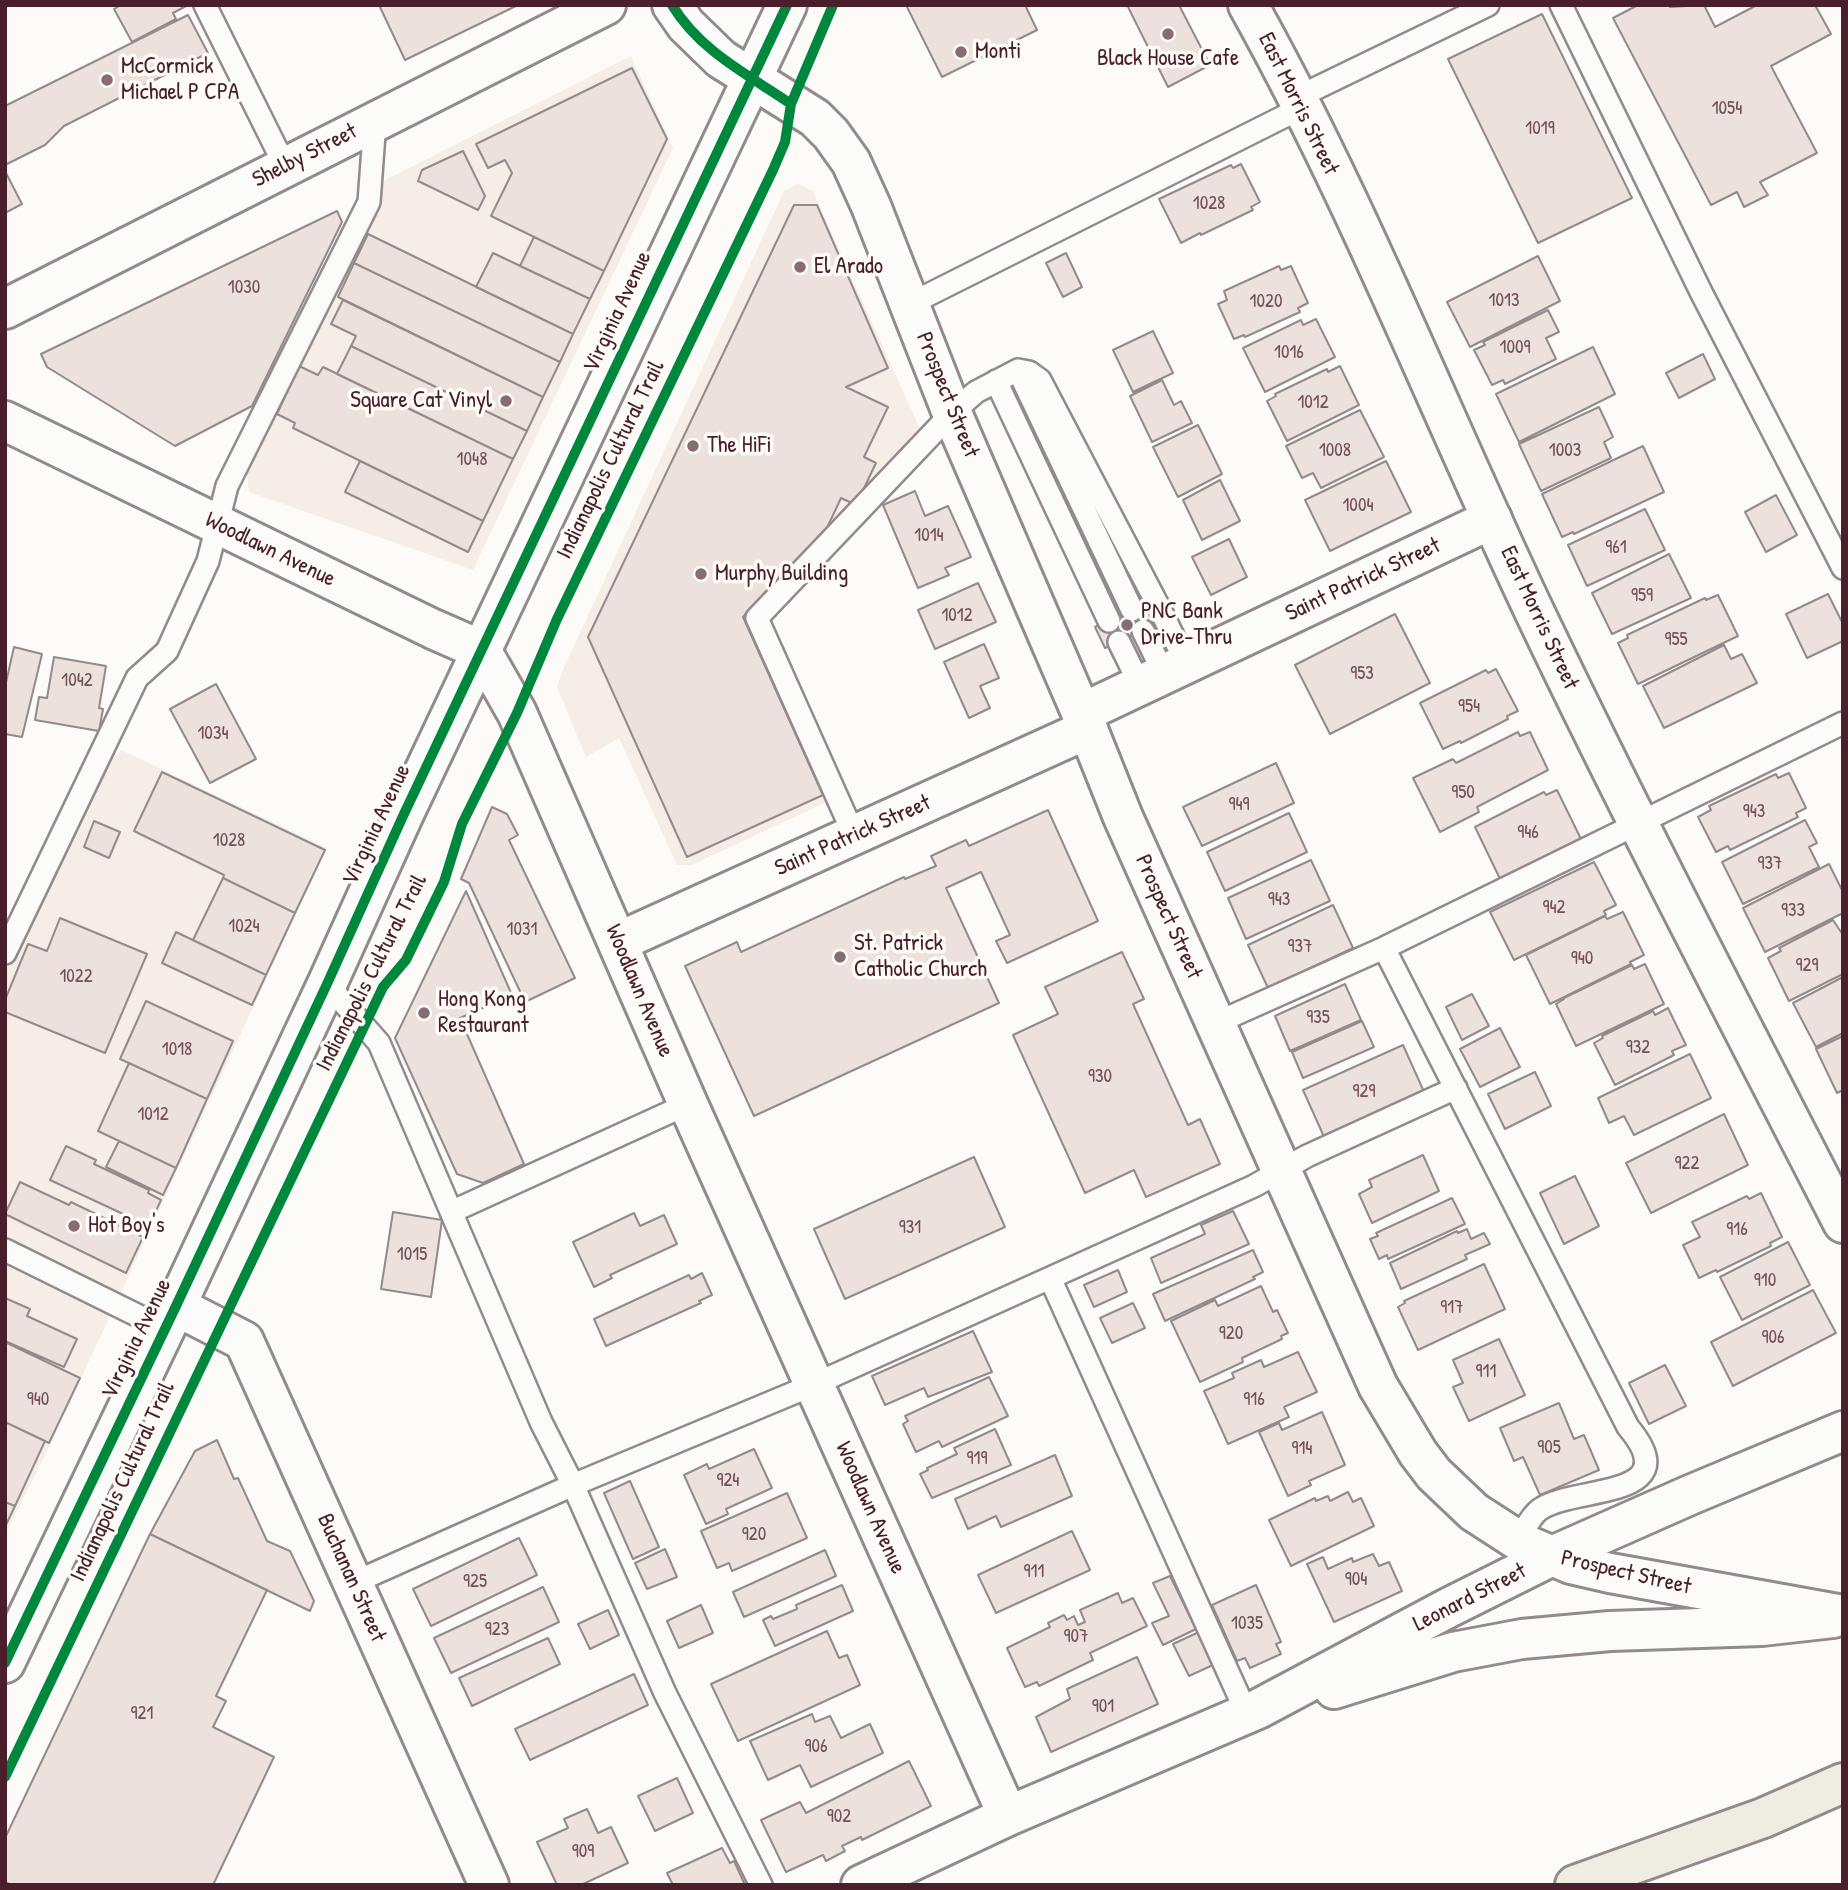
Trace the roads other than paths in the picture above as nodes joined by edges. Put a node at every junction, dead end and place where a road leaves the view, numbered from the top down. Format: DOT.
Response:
graph roads {
  1 [pos="205,5"];
  2 [pos="606,5"];
  3 [pos="672,5"];
  4 [pos="787,5"];
  5 [pos="1248,5"];
  6 [pos="1488,5"];
  7 [pos="1561,5"];
  8 [pos="752,79"];
  9 [pos="1299,103"];
  10 [pos="375,121"];
  11 [pos="285,166"];
  12 [pos="44,289"];
  13 [pos="910,304"];
  14 [pos="5,309"];
  15 [pos="5,336"];
  16 [pos="1018,370"];
  17 [pos="996,380"];
  18 [pos="953,413"];
  19 [pos="5,421"];
  20 [pos="1492,519"];
  21 [pos="218,524"];
  22 [pos="1843,568"];
  23 [pos="1132,610"];
  24 [pos="1109,621"];
  25 [pos="1143,631"];
  26 [pos="1119,642"];
  27 [pos="481,650"];
  28 [pos="1164,674"];
  29 [pos="1085,721"];
  30 [pos="1843,723"];
  31 [pos="1637,825"];
  32 [pos="855,835"];
  33 [pos="618,942"];
  34 [pos="1384,948"];
  35 [pos="5,953"];
  36 [pos="327,984"];
  37 [pos="1216,1023"];
  38 [pos="1455,1088"];
  39 [pos="688,1104"];
  40 [pos="1282,1170"];
  41 [pos="452,1212"];
  42 [pos="1843,1223"];
  43 [pos="5,1250"];
  44 [pos="1050,1278"];
  45 [pos="171,1317"];
  46 [pos="815,1384"];
  47 [pos="1843,1431"];
  48 [pos="573,1485"];
  49 [pos="1517,1541"];
  50 [pos="1552,1556"];
  51 [pos="353,1583"];
  52 [pos="1843,1616"];
  53 [pos="5,1663"];
  54 [pos="1252,1712"];
  55 [pos="1843,1783"];
  56 [pos="1008,1816"];
  57 [pos="489,1885"];
  58 [pos="761,1885"];
  59 [pos="861,1885"];
  60 [pos="1575,1885"];
  1 -- 11 [label="lane"];
  2 -- 10 [label="street, Shelby Street"];
  3 -- 8 [label="street, Prospect Street"];
  4 -- 8 [label="street, Virginia Avenue"];
  5 -- 9 [label="street, East Morris Street"];
  6 -- 9 [label="lane"];
  7 -- 22 [label="lane"];
  8 -- 13 [label="street, Prospect Street"];
  8 -- 27 [label="street, Virginia Avenue"];
  9 -- 13 [label="lane"];
  9 -- 20 [label="street, East Morris Street"];
  10 -- 11 [label="street, Shelby Street"];
  10 -- 21 [label="lane"];
  11 -- 12 [label="street, Shelby Street"];
  12 -- 14 [label="street, Shelby Street"];
  12 -- 15 [label="street"];
  13 -- 18 [label="street, Prospect Street"];
  16 -- 17 [label="lane"];
  16 -- 23 [label="lane"];
  16 -- 28 [label="lane"];
  17 -- 18 [label="lane"];
  17 -- 24 [label="lane"];
  18 -- 29 [label="street, Prospect Street"];
  18 -- 32 [label="lane"];
  19 -- 21 [label="street, Woodlawn Avenue"];
  20 -- 28 [label="street, Saint Patrick Street"];
  20 -- 31 [label="street, East Morris Street"];
  21 -- 27 [label="street, Woodlawn Avenue"];
  21 -- 35 [label="lane"];
  25 -- 28 [label="lane"];
  26 -- 28 [label="lane"];
  27 -- 33 [label="street, Woodlawn Avenue"];
  27 -- 36 [label="street, Virginia Avenue"];
  28 -- 29 [label="street, Saint Patrick Street"];
  29 -- 32 [label="street, Saint Patrick Street"];
  29 -- 37 [label="street, Prospect Street"];
  30 -- 31 [label="lane"];
  31 -- 34 [label="lane"];
  31 -- 42 [label="street, East Morris Street"];
  32 -- 33 [label="street, Saint Patrick Street"];
  33 -- 39 [label="street, Woodlawn Avenue"];
  34 -- 37 [label="lane"];
  34 -- 38 [label="lane"];
  36 -- 41 [label="lane"];
  36 -- 45 [label="street, Virginia Avenue"];
  37 -- 40 [label="street, Prospect Street"];
  38 -- 40 [label="lane"];
  38 -- 49 [label="lane"];
  39 -- 41 [label="lane"];
  39 -- 46 [label="street, Woodlawn Avenue"];
  40 -- 44 [label="lane"];
  40 -- 49 [label="street, Prospect Street"];
  41 -- 48 [label="lane"];
  43 -- 45 [label="lane"];
  44 -- 46 [label="lane"];
  44 -- 54 [label="lane"];
  45 -- 51 [label="street, Buchanan Street"];
  45 -- 53 [label="street, Virginia Avenue"];
  46 -- 48 [label="lane"];
  46 -- 56 [label="street, Woodlawn Avenue"];
  47 -- 50 [label="street, Leonard Street"];
  48 -- 51 [label="lane"];
  48 -- 58 [label="lane"];
  49 -- 50 [label="street, Prospect Street"];
  50 -- 52 [label="street, Prospect Street"];
  50 -- 54 [label="street, Leonard Street"];
  51 -- 57 [label="street, Buchanan Street"];
  52 -- 54 [label="street, Leonard Street"];
  54 -- 56 [label="street, Leonard Street"];
  55 -- 60 [label="highway"];
  56 -- 59 [label="street, Leonard Street"];
}
